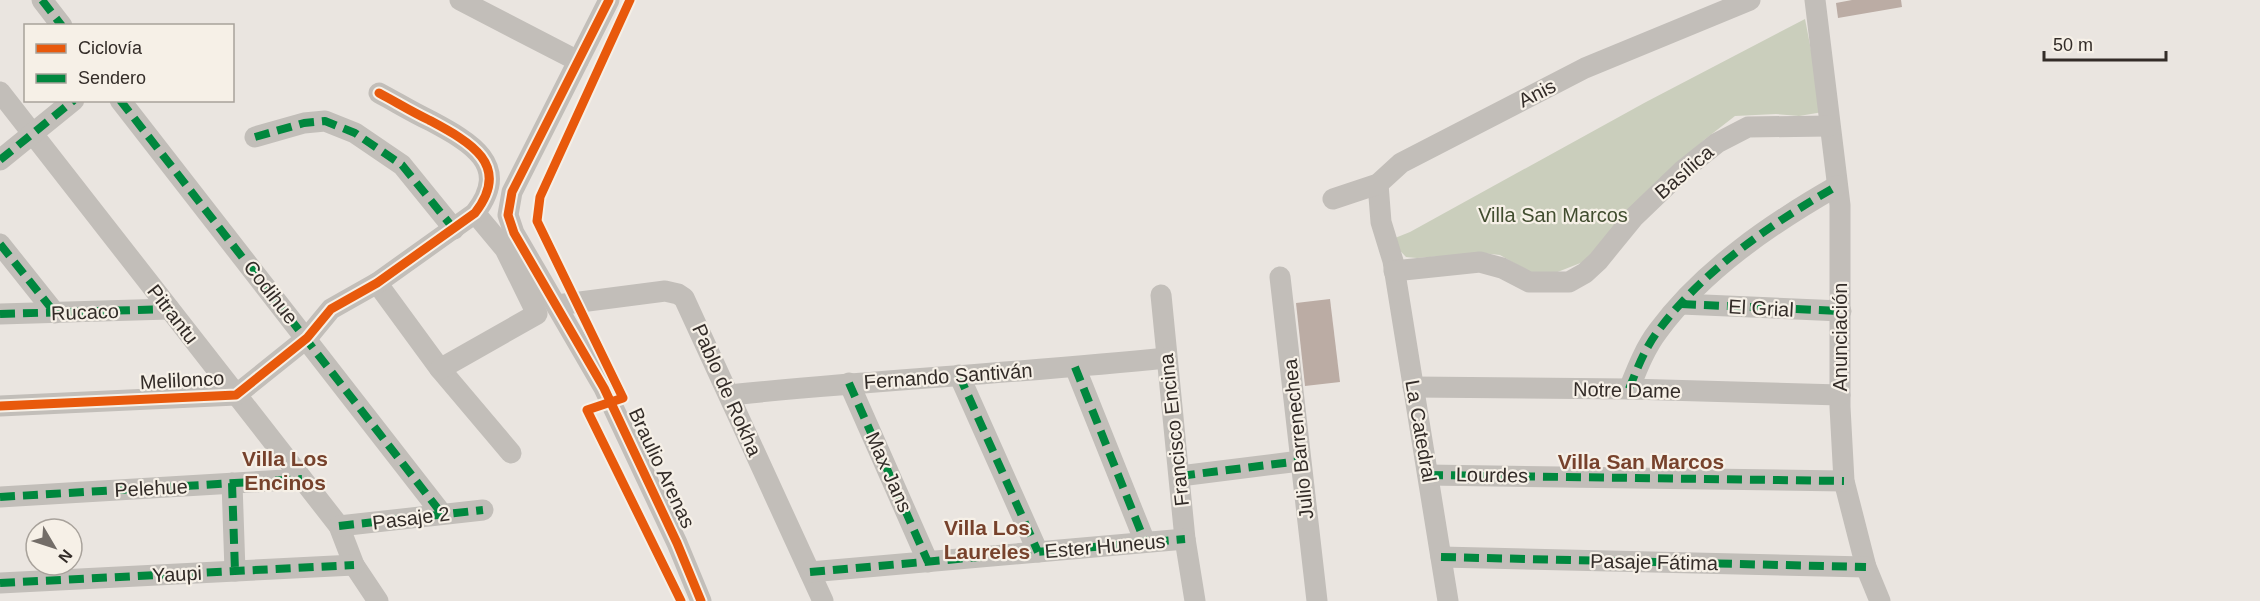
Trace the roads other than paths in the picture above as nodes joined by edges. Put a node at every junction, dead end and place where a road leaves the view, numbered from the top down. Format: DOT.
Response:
graph roads {
  1 [pos="42,0"];
  2 [pos="460,0"];
  3 [pos="609,0"];
  4 [pos="1750,0"];
  5 [pos="1815,0"];
  6 [pos="60,24"];
  7 [pos="578,61"];
  8 [pos="0,92"];
  9 [pos="379,93"];
  10 [pos="72,102"];
  11 [pos="122,102"];
  12 [pos="1829,126"];
  13 [pos="33,134"];
  14 [pos="255,137"];
  15 [pos="0,160"];
  16 [pos="1378,184"];
  17 [pos="1837,186"];
  18 [pos="1333,199"];
  19 [pos="475,213"];
  20 [pos="454,229"];
  21 [pos="0,244"];
  22 [pos="1394,266"];
  23 [pos="1280,277"];
  24 [pos="377,283"];
  25 [pos="1161,295"];
  26 [pos="1681,304"];
  27 [pos="557,305"];
  28 [pos="169,309"];
  29 [pos="1841,311"];
  30 [pos="55,313"];
  31 [pos="0,314"];
  32 [pos="307,338"];
  33 [pos="1166,358"];
  34 [pos="1075,367"];
  35 [pos="440,369"];
  36 [pos="959,375"];
  37 [pos="849,383"];
  38 [pos="1413,387"];
  39 [pos="1629,389"];
  40 [pos="729,394"];
  41 [pos="236,395"];
  42 [pos="1840,395"];
  43 [pos="0,406"];
  44 [pos="511,453"];
  45 [pos="1300,461"];
  46 [pos="1428,474"];
  47 [pos="1180,476"];
  48 [pos="302,479"];
  49 [pos="1844,481"];
  50 [pos="232,483"];
  51 [pos="0,497"];
  52 [pos="483,510"];
  53 [pos="442,514"];
  54 [pos="339,526"];
  55 [pos="1185,539"];
  56 [pos="1145,542"];
  57 [pos="1038,552"];
  58 [pos="1441,557"];
  59 [pos="928,562"];
  60 [pos="354,565"];
  61 [pos="1866,567"];
  62 [pos="235,571"];
  63 [pos="810,572"];
  64 [pos="0,583"];
  65 [pos="378,601"];
  66 [pos="701,601"];
  67 [pos="823,601"];
  68 [pos="1195,601"];
  69 [pos="1317,601"];
  70 [pos="1449,601"];
  71 [pos="1880,601"];
  1 -- 6 [label="street"];
  2 -- 7 [label="street"];
  3 -- 7 [label="street, Braulio Arenas"];
  4 -- 16 [label="street, Anis"];
  5 -- 12 [label="street, Anunciación"];
  7 -- 27 [label="street, Braulio Arenas"];
  8 -- 13 [label="street, Pitrantu"];
  9 -- 19 [label="street"];
  10 -- 13 [label="street"];
  11 -- 32 [label="street, Codihue"];
  12 -- 17 [label="street, Anunciación"];
  12 -- 22 [label="street, Basílica"];
  13 -- 15 [label="street"];
  13 -- 28 [label="street, Pitrantu"];
  14 -- 20 [label="street"];
  16 -- 18 [label="street, Anis"];
  16 -- 22 [label="street, La Catedral"];
  17 -- 26 [label="street"];
  17 -- 29 [label="street, Anunciación"];
  19 -- 20 [label="street"];
  19 -- 35 [label="street"];
  20 -- 24 [label="street"];
  21 -- 30 [label="street"];
  22 -- 38 [label="street, La Catedral"];
  23 -- 45 [label="street, Julio Barrenechea"];
  24 -- 32 [label="street, Melilonco"];
  24 -- 35 [label="street"];
  25 -- 33 [label="street, Francisco Encina"];
  26 -- 29 [label="street, El Grial"];
  26 -- 39 [label="street"];
  27 -- 40 [label="street, Pablo de Rokha"];
  27 -- 66 [label="street, Braulio Arenas"];
  28 -- 30 [label="street, Rucaco"];
  28 -- 41 [label="street, Pitrantu"];
  29 -- 42 [label="street, Anunciación"];
  30 -- 31 [label="street, Rucaco"];
  32 -- 41 [label="street, Melilonco"];
  32 -- 53 [label="street, Codihue"];
  33 -- 34 [label="street, Fernando Santiván"];
  33 -- 47 [label="street, Francisco Encina"];
  34 -- 36 [label="street, Fernando Santiván"];
  34 -- 56 [label="street"];
  35 -- 44 [label="street"];
  36 -- 37 [label="street, Fernando Santiván"];
  36 -- 57 [label="street"];
  37 -- 40 [label="street, Fernando Santiván"];
  37 -- 59 [label="street, Max Jans"];
  38 -- 39 [label="street, Notre Dame"];
  38 -- 46 [label="street, La Catedral"];
  39 -- 42 [label="street, Notre Dame"];
  40 -- 63 [label="street, Pablo de Rokha"];
  41 -- 43 [label="street, Melilonco"];
  41 -- 48 [label="street, Pitrantu"];
  42 -- 49 [label="street, Anunciación"];
  45 -- 47 [label="street"];
  45 -- 69 [label="street, Julio Barrenechea"];
  46 -- 49 [label="street, Lourdes"];
  46 -- 58 [label="street, La Catedral"];
  47 -- 55 [label="street, Francisco Encina"];
  48 -- 50 [label="street, Pelehue"];
  48 -- 54 [label="street, Pitrantu"];
  49 -- 61 [label="street, Anunciación"];
  50 -- 51 [label="street, Pelehue"];
  50 -- 62 [label="street"];
  52 -- 53 [label="street, Pasaje 2"];
  53 -- 54 [label="street, Pasaje 2"];
  54 -- 60 [label="street, Pitrantu"];
  55 -- 56 [label="street, Ester Huneus"];
  55 -- 68 [label="street, Francisco Encina"];
  56 -- 57 [label="street, Ester Huneus"];
  57 -- 59 [label="street, Ester Huneus"];
  58 -- 61 [label="street, Pasaje Fátima"];
  58 -- 70 [label="street, La Catedral"];
  59 -- 63 [label="street, Ester Huneus"];
  60 -- 62 [label="street, Yaupi"];
  60 -- 65 [label="street, Pitrantu"];
  61 -- 71 [label="street, Anunciación"];
  62 -- 64 [label="street, Yaupi"];
  63 -- 67 [label="street, Pablo de Rokha"];
}
